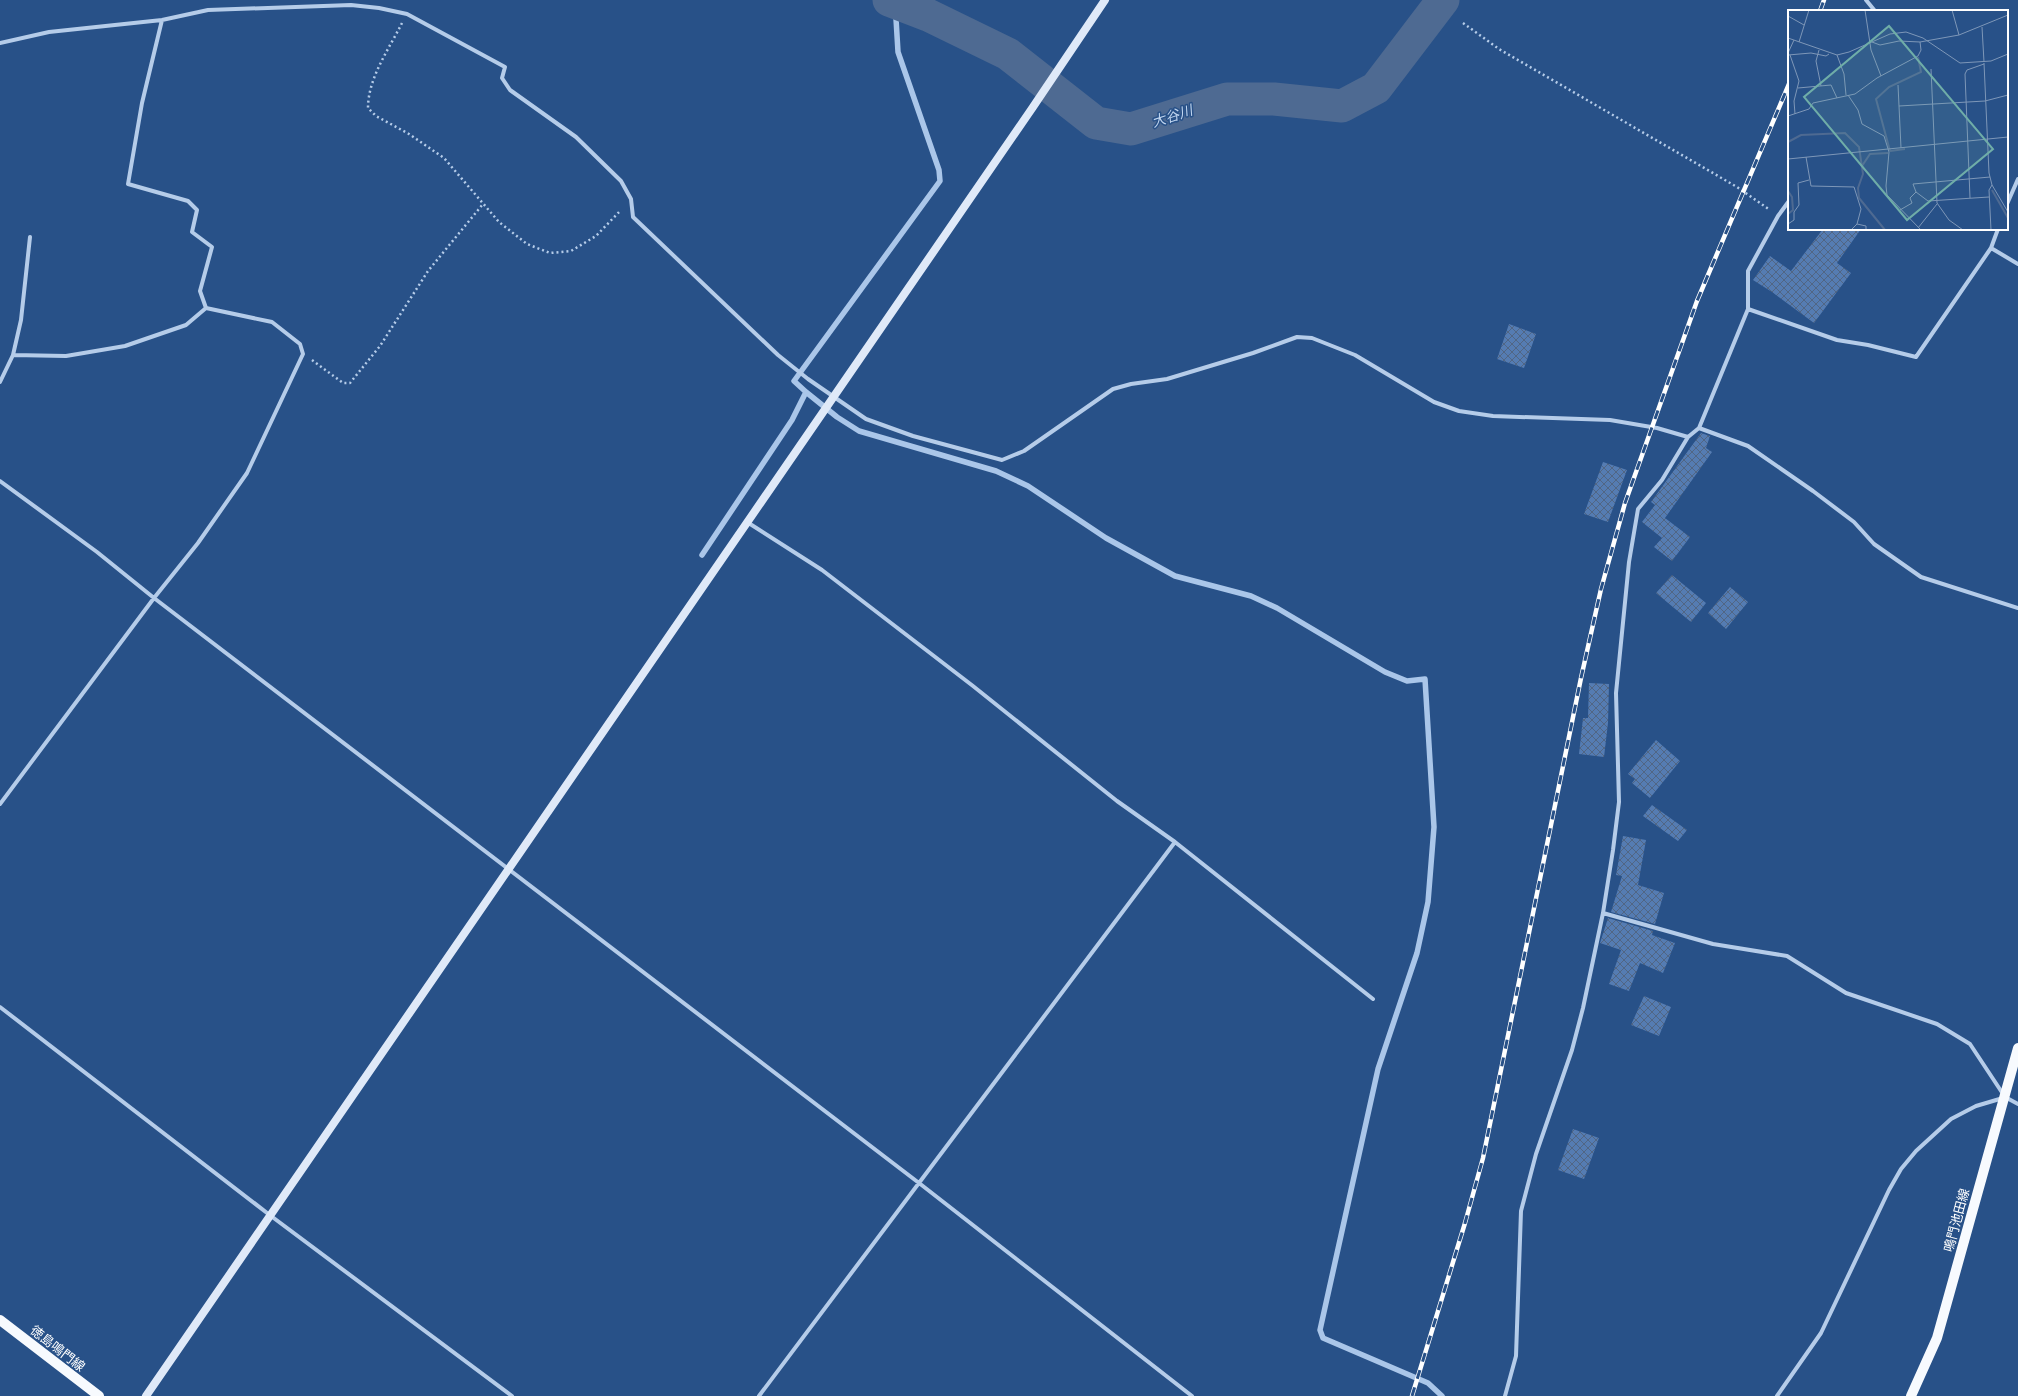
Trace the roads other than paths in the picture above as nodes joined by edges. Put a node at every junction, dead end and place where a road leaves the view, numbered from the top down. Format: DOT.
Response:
graph roads {
  1 [pos="1105,0"];
  2 [pos="1866,0"];
  3 [pos="1875,10"];
  4 [pos="162,20"];
  5 [pos="0,43"];
  6 [pos="2018,179"];
  7 [pos="1788,202"];
  8 [pos="2008,202"];
  9 [pos="1998,230"];
  10 [pos="30,237"];
  11 [pos="1991,248"];
  12 [pos="2018,264"];
  13 [pos="206,308"];
  14 [pos="1748,309"];
  15 [pos="13,355"];
  16 [pos="0,382"];
  17 [pos="832,399"];
  18 [pos="1699,428"];
  19 [pos="1688,437"];
  20 [pos="0,481"];
  21 [pos="747,522"];
  22 [pos="154,598"];
  23 [pos="2018,608"];
  24 [pos="0,804"];
  25 [pos="1175,842"];
  26 [pos="509,870"];
  27 [pos="1603,913"];
  28 [pos="1373,999"];
  29 [pos="0,1007"];
  30 [pos="2018,1048"];
  31 [pos="2005,1097"];
  32 [pos="2018,1104"];
  33 [pos="919,1183"];
  34 [pos="271,1216"];
  35 [pos="0,1320"];
  36 [pos="99,1396"];
  37 [pos="146,1396"];
  38 [pos="512,1396"];
  39 [pos="758,1396"];
  40 [pos="1192,1396"];
  41 [pos="1505,1396"];
  42 [pos="1776,1396"];
  43 [pos="1911,1396"];
  1 -- 17 [label="street"];
  2 -- 3 [label="street"];
  4 -- 5 [label="street"];
  4 -- 13 [label="street"];
  4 -- 17 [label="street"];
  6 -- 8 [label="street"];
  7 -- 14 [label="street"];
  9 -- 11 [label="street"];
  10 -- 15 [label="street"];
  11 -- 12 [label="street"];
  11 -- 14 [label="street"];
  13 -- 15 [label="street"];
  13 -- 22 [label="street"];
  14 -- 18 [label="street"];
  15 -- 16 [label="street"];
  17 -- 19 [label="street"];
  17 -- 21 [label="street"];
  18 -- 19 [label="street"];
  18 -- 23 [label="street"];
  19 -- 27 [label="street"];
  20 -- 22 [label="street"];
  21 -- 25 [label="street"];
  21 -- 26 [label="street"];
  22 -- 24 [label="street"];
  22 -- 26 [label="street"];
  25 -- 28 [label="street"];
  25 -- 33 [label="street"];
  26 -- 33 [label="street"];
  26 -- 34 [label="street"];
  27 -- 31 [label="street"];
  27 -- 41 [label="street"];
  29 -- 34 [label="street"];
  30 -- 31 [label="main road, 鳴門池田線"];
  31 -- 32 [label="street"];
  31 -- 42 [label="street"];
  31 -- 43 [label="main road, 鳴門池田線"];
  33 -- 39 [label="street"];
  33 -- 40 [label="street"];
  34 -- 37 [label="street"];
  34 -- 38 [label="street"];
  35 -- 36 [label="main road, 徳島鳴門線"];
}
